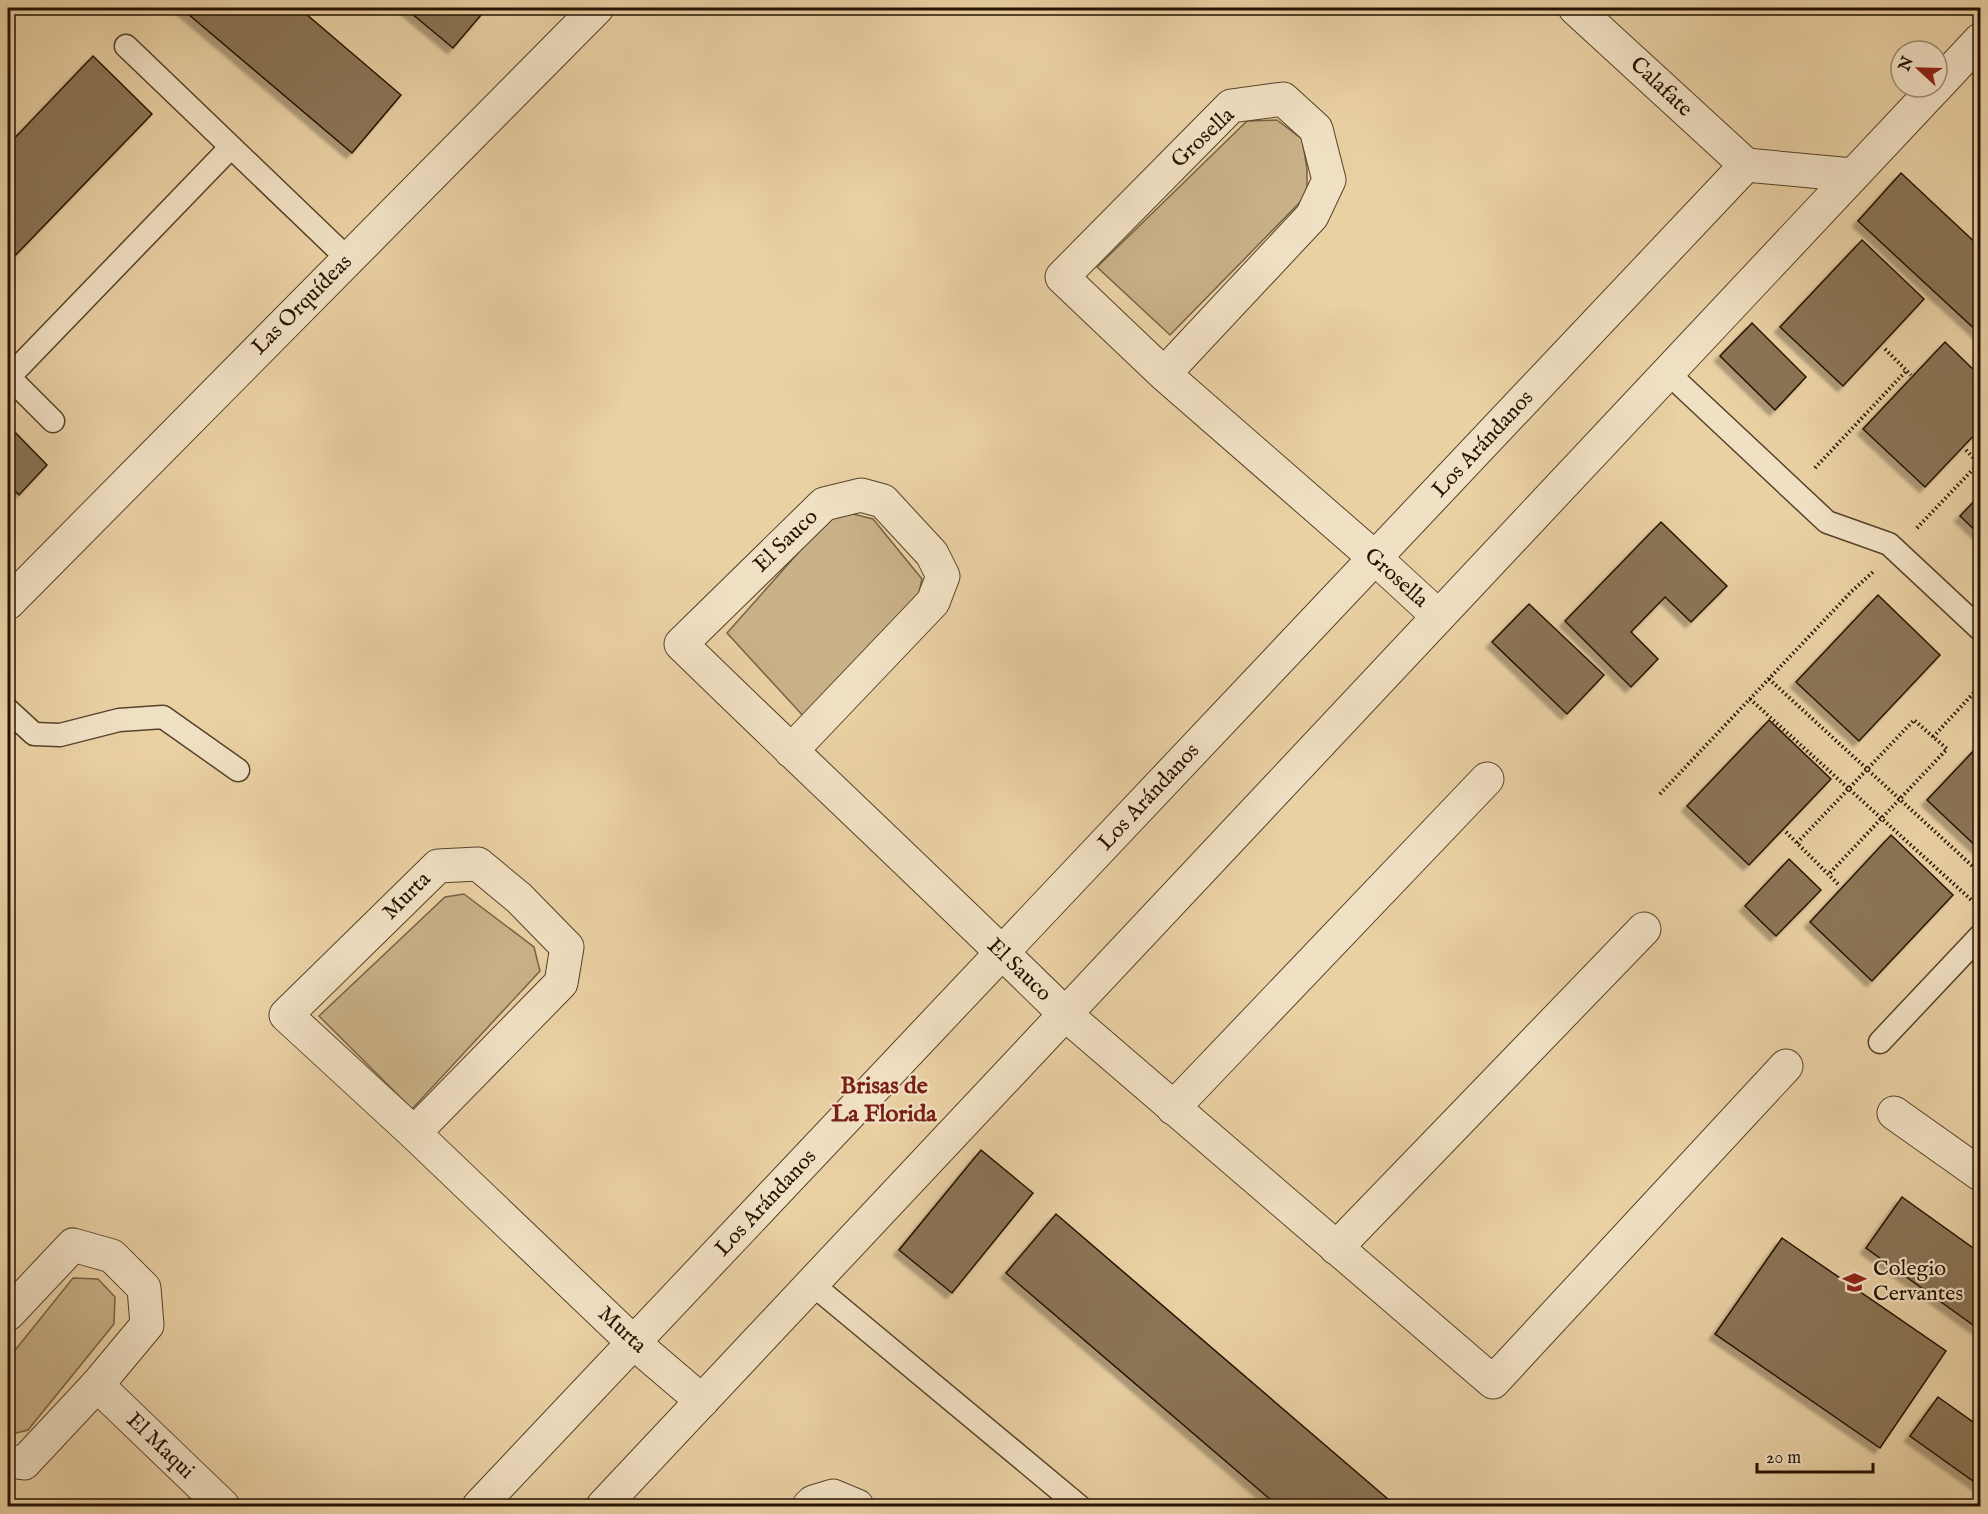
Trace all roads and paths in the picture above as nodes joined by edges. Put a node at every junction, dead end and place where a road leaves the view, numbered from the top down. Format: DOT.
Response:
graph roads {
  1 [pos="1576,8"];
  2 [pos="592,9"];
  3 [pos="1980,40"];
  4 [pos="126,46"];
  5 [pos="1949,74"];
  6 [pos="1926,99"];
  7 [pos="231,147"];
  8 [pos="1746,165"];
  9 [pos="1853,175"];
  10 [pos="348,259"];
  11 [pos="1885,349"];
  12 [pos="1907,370"];
  13 [pos="1667,372"];
  14 [pos="1164,374"];
  15 [pos="1911,375"];
  16 [pos="8,377"];
  17 [pos="53,421"];
  18 [pos="1966,450"];
  19 [pos="1980,464"];
  20 [pos="1793,490"];
  21 [pos="1896,550"];
  22 [pos="1375,558"];
  23 [pos="8,603"];
  24 [pos="1438,616"];
  25 [pos="1980,629"];
  26 [pos="1769,679"];
  27 [pos="1980,687"];
  28 [pos="1750,699"];
  29 [pos="8,710"];
  30 [pos="1933,737"];
  31 [pos="791,751"];
  32 [pos="1868,769"];
  33 [pos="238,770"];
  34 [pos="1487,779"];
  35 [pos="1849,789"];
  36 [pos="1660,794"];
  37 [pos="1900,799"];
  38 [pos="1881,819"];
  39 [pos="1786,832"];
  40 [pos="1797,843"];
  41 [pos="1980,873"];
  42 [pos="1828,875"];
  43 [pos="1840,886"];
  44 [pos="1980,909"];
  45 [pos="1644,929"];
  46 [pos="1980,936"];
  47 [pos="1002,952"];
  48 [pos="1065,1014"];
  49 [pos="1880,1042"];
  50 [pos="1786,1066"];
  51 [pos="1173,1108"];
  52 [pos="1894,1113"];
  53 [pos="414,1133"];
  54 [pos="1980,1174"];
  55 [pos="1336,1248"];
  56 [pos="812,1284"];
  57 [pos="8,1314"];
  58 [pos="634,1342"];
  59 [pos="98,1385"];
  60 [pos="702,1401"];
  61 [pos="8,1461"];
  62 [pos="223,1506"];
  63 [pos="479,1506"];
  64 [pos="603,1506"];
  65 [pos="809,1506"];
  66 [pos="857,1506"];
  67 [pos="1079,1506"];
  1 -- 8 [label="street, Calafate"];
  2 -- 10 [label="street, Las Orquídeas"];
  3 -- 5 [label="street"];
  4 -- 7 [label="lane"];
  6 -- 9 [label="street"];
  7 -- 10 [label="lane"];
  7 -- 16 [label="lane"];
  8 -- 9 [label="street"];
  8 -- 22 [label="street, Los Arándanos"];
  9 -- 13 [label="street"];
  10 -- 23 [label="street, Las Orquídeas"];
  11 -- 12 [label="path"];
  12 -- 15 [label="path"];
  12 -- 20 [label="path"];
  13 -- 20 [label="lane"];
  13 -- 24 [label="street"];
  14 -- 14 [label="street, Grosella"];
  14 -- 22 [label="street, Grosella"];
  16 -- 17 [label="lane"];
  18 -- 19 [label="path"];
  19 -- 21 [label="path"];
  20 -- 21 [label="lane"];
  21 -- 25 [label="lane"];
  21 -- 26 [label="path"];
  22 -- 24 [label="street, Grosella"];
  22 -- 47 [label="street, Los Arándanos"];
  24 -- 48 [label="street"];
  26 -- 28 [label="path"];
  26 -- 32 [label="path"];
  27 -- 30 [label="path"];
  28 -- 35 [label="path"];
  28 -- 36 [label="path"];
  29 -- 33 [label="lane"];
  30 -- 32 [label="path"];
  30 -- 37 [label="path"];
  31 -- 31 [label="street, El Sauco"];
  31 -- 47 [label="street, El Sauco"];
  32 -- 35 [label="path"];
  32 -- 37 [label="path"];
  34 -- 51 [label="street"];
  35 -- 38 [label="path"];
  35 -- 40 [label="path"];
  37 -- 38 [label="path"];
  37 -- 41 [label="path"];
  38 -- 42 [label="path"];
  38 -- 44 [label="path"];
  39 -- 40 [label="path"];
  40 -- 42 [label="path"];
  42 -- 43 [label="path"];
  45 -- 55 [label="street"];
  46 -- 49 [label="lane"];
  47 -- 48 [label="street, El Sauco"];
  47 -- 58 [label="street, Los Arándanos"];
  48 -- 51 [label="street, El Sauco"];
  48 -- 56 [label="street"];
  50 -- 55 [label="street, El Sauco"];
  51 -- 55 [label="street, El Sauco"];
  52 -- 54 [label="street"];
  53 -- 53 [label="street, Murta"];
  53 -- 58 [label="street, Murta"];
  56 -- 60 [label="street"];
  56 -- 67 [label="lane"];
  57 -- 59 [label="street"];
  58 -- 60 [label="street, Murta"];
  58 -- 63 [label="street, Los Arándanos"];
  59 -- 61 [label="street"];
  59 -- 62 [label="street, El Maqui"];
  60 -- 64 [label="street"];
  65 -- 66 [label="street"];
}
